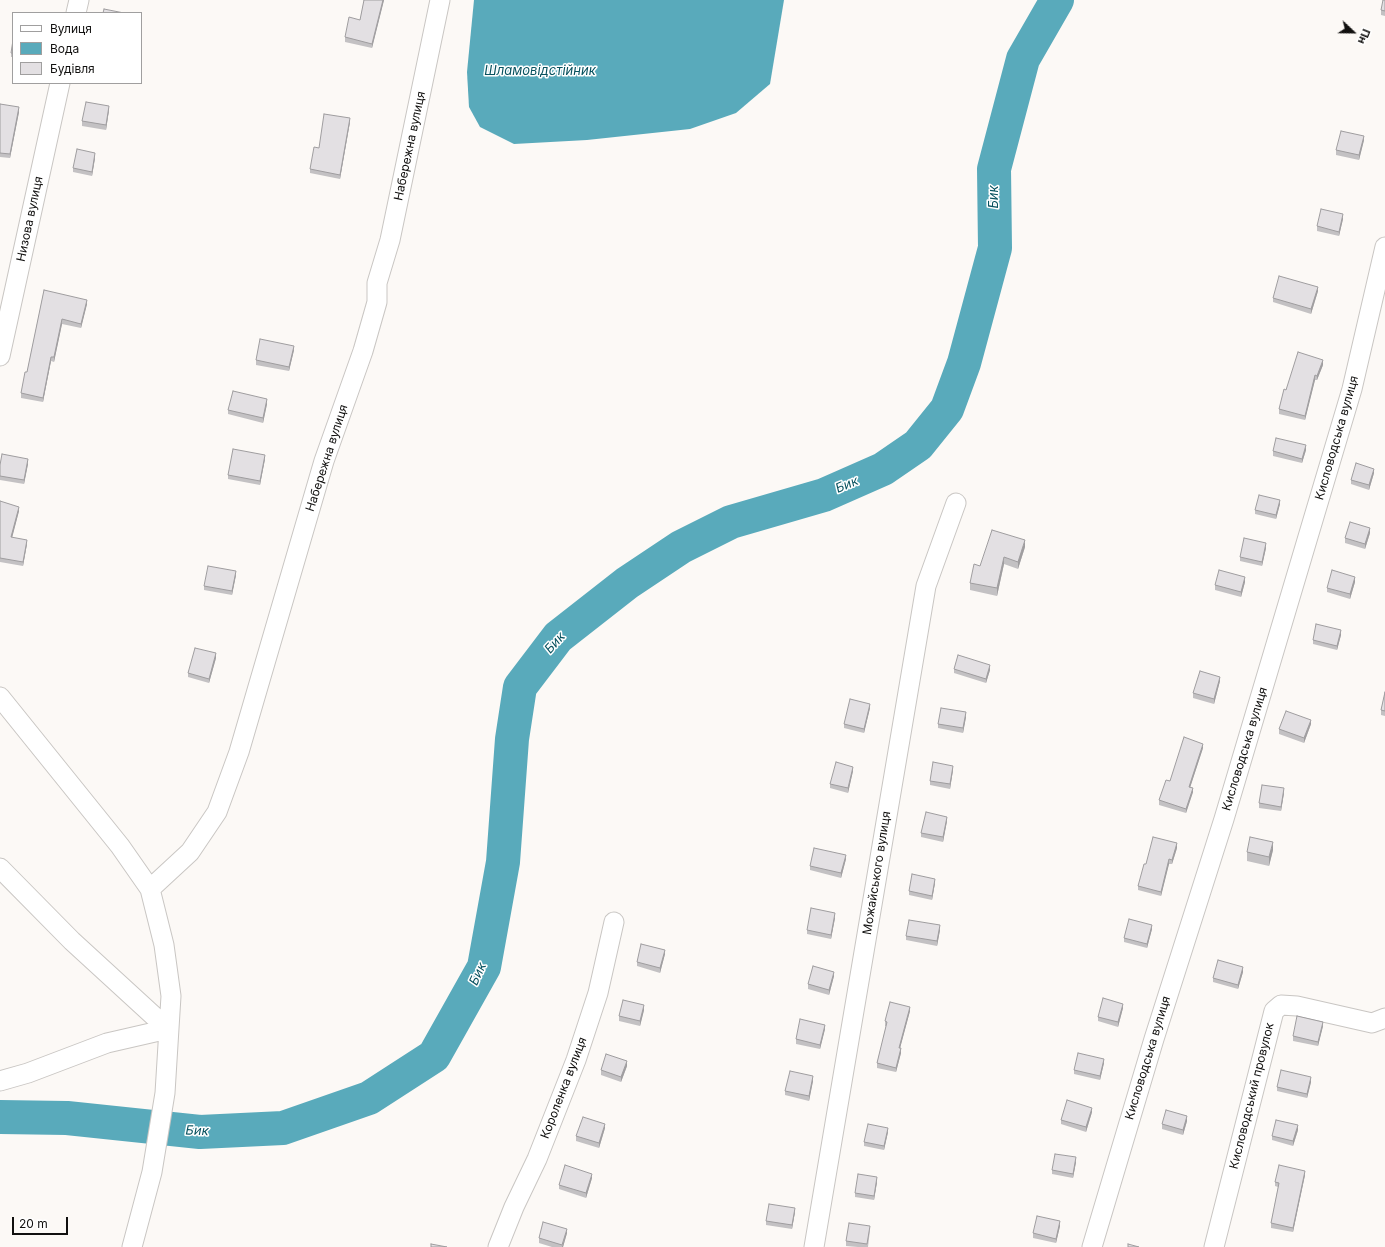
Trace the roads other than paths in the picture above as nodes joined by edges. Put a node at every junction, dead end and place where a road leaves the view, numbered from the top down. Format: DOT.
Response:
graph roads {
  1 [pos="79,0"];
  2 [pos="440,0"];
  3 [pos="76,12"];
  4 [pos="60,84"];
  5 [pos="1385,247"];
  6 [pos="0,356"];
  7 [pos="956,503"];
  8 [pos="0,697"];
  9 [pos="0,868"];
  10 [pos="150,888"];
  11 [pos="614,922"];
  12 [pos="1385,1018"];
  13 [pos="168,1029"];
  14 [pos="0,1081"];
  15 [pos="132,1247"];
  16 [pos="498,1247"];
  17 [pos="814,1247"];
  18 [pos="1092,1247"];
  19 [pos="1214,1247"];
  1 -- 3 [label="street"];
  2 -- 10 [label="street, Набережна вулиця"];
  4 -- 6 [label="street, Низова вулиця"];
  5 -- 18 [label="street, Кисловодська вулиця"];
  7 -- 17 [label="street, Можайського вулиця"];
  8 -- 10 [label="street"];
  9 -- 13 [label="street"];
  10 -- 13 [label="street"];
  11 -- 16 [label="street, Короленка вулиця"];
  12 -- 19 [label="street, Кисловодський провулок"];
  13 -- 14 [label="street"];
  13 -- 15 [label="street"];
}
